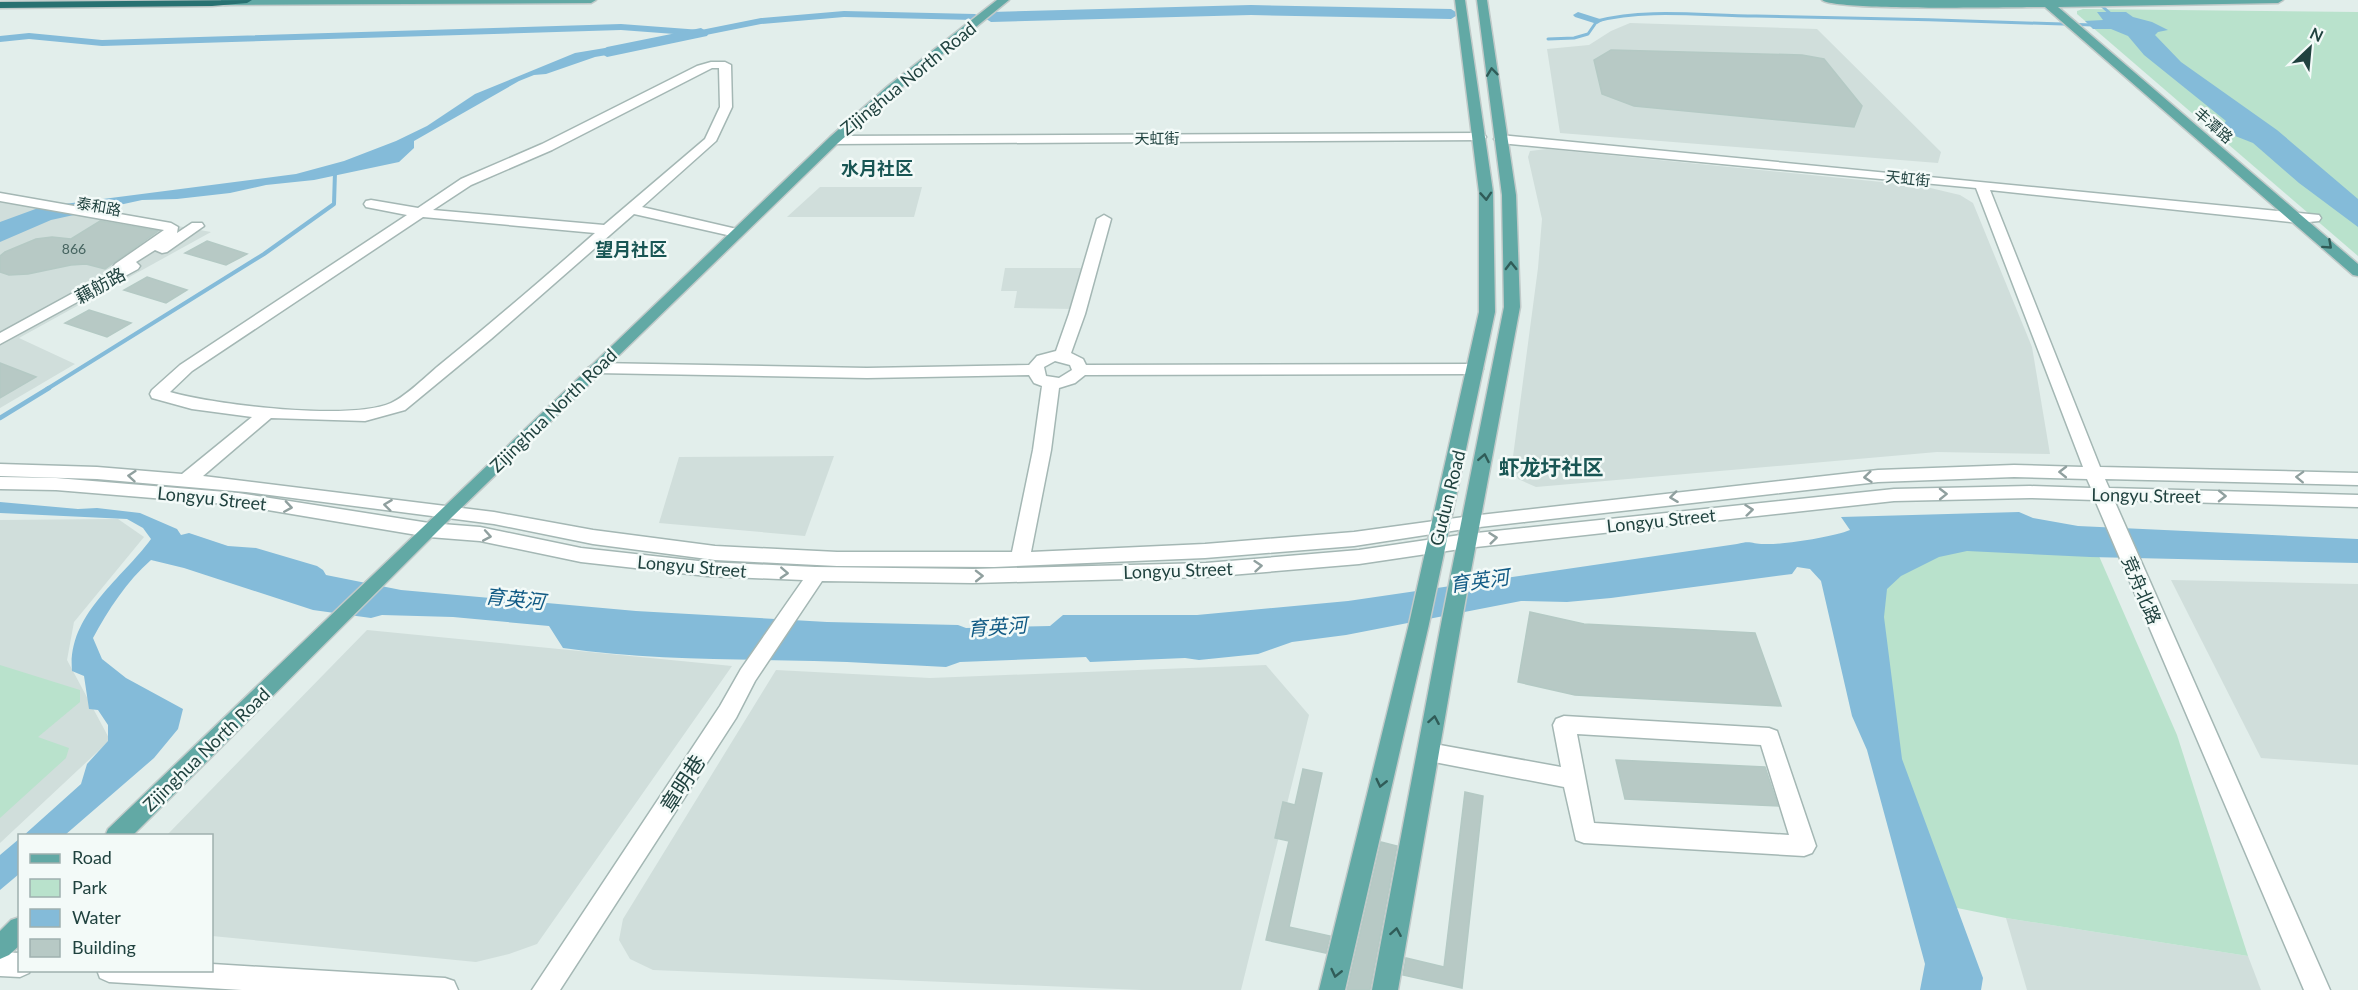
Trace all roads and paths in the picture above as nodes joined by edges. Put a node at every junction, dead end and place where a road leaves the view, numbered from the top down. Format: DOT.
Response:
graph roads {
  1 [pos="14,0"];
  2 [pos="248,0"];
  3 [pos="591,0"];
  4 [pos="1004,0"];
  5 [pos="1460,0"];
  6 [pos="1482,0"];
  7 [pos="1827,0"];
  8 [pos="2278,0"];
  9 [pos="0,2"];
  10 [pos="2118,2"];
  11 [pos="212,3"];
  12 [pos="2052,4"];
  13 [pos="2078,25"];
  14 [pos="1480,137"];
  15 [pos="1500,139"];
  16 [pos="834,140"];
  17 [pos="1982,185"];
  18 [pos="0,189"];
  19 [pos="0,197"];
  20 [pos="371,204"];
  21 [pos="632,209"];
  22 [pos="416,214"];
  23 [pos="2314,218"];
  24 [pos="1104,219"];
  25 [pos="2299,219"];
  26 [pos="195,225"];
  27 [pos="608,230"];
  28 [pos="736,233"];
  29 [pos="2358,256"];
  30 [pos="120,267"];
  31 [pos="2358,272"];
  32 [pos="0,331"];
  33 [pos="0,339"];
  34 [pos="1062,356"];
  35 [pos="596,368"];
  36 [pos="1475,369"];
  37 [pos="1035,370"];
  38 [pos="1080,370"];
  39 [pos="1051,383"];
  40 [pos="267,413"];
  41 [pos="0,470"];
  42 [pos="2093,472"];
  43 [pos="2358,479"];
  44 [pos="186,481"];
  45 [pos="0,483"];
  46 [pos="2103,494"];
  47 [pos="2358,501"];
  48 [pos="446,513"];
  49 [pos="1471,522"];
  50 [pos="429,530"];
  51 [pos="1437,537"];
  52 [pos="1467,540"];
  53 [pos="1020,559"];
  54 [pos="815,574"];
  55 [pos="1429,752"];
  56 [pos="1574,779"];
  57 [pos="118,834"];
  58 [pos="18,930"];
  59 [pos="0,947"];
  60 [pos="0,964"];
  61 [pos="18,965"];
  62 [pos="143,972"];
  63 [pos="445,990"];
  64 [pos="545,990"];
  65 [pos="1332,990"];
  66 [pos="1385,990"];
  67 [pos="2317,990"];
  1 -- 9 [label="highway"];
  2 -- 11 [label="highway"];
  3 -- 11 [label="main road"];
  4 -- 16 [label="main road, Zijinghua North Road"];
  5 -- 14 [label="main road, Gudun Road"];
  15 -- 6 [label="main road, Gudun Road, one-way"];
  7 -- 12 [label="main road"];
  8 -- 10 [label="main road"];
  9 -- 11 [label="highway"];
  10 -- 12 [label="main road"];
  12 -- 13 [label="main road, 丰潭路"];
  13 -- 23 [label="main road, 丰潭路"];
  13 -- 25 [label="main road, 丰潭路"];
  14 -- 16 [label="street, 天虹街"];
  14 -- 36 [label="main road, Gudun Road, one-way"];
  15 -- 17 [label="street, 天虹街"];
  49 -- 15 [label="main road, Gudun Road, one-way"];
  16 -- 28 [label="main road, Zijinghua North Road"];
  17 -- 25 [label="street, 天虹街"];
  17 -- 42 [label="street, 竞舟北路"];
  18 -- 26 [label="street, 泰和路"];
  19 -- 30 [label="street, 泰和路"];
  20 -- 22 [label="street"];
  21 -- 22 [label="street"];
  21 -- 27 [label="street"];
  21 -- 28 [label="street"];
  22 -- 27 [label="street"];
  22 -- 40 [label="street"];
  23 -- 25 [label="street, 天虹街"];
  23 -- 29 [label="main road, 丰潭路"];
  24 -- 34 [label="street"];
  25 -- 31 [label="main road, 丰潭路, one-way"];
  26 -- 30 [label="street, 藕舫路"];
  26 -- 33 [label="street, 藕舫路"];
  27 -- 40 [label="street"];
  28 -- 35 [label="main road, Zijinghua North Road"];
  30 -- 32 [label="street, 藕舫路"];
  34 -- 37 [label="street"];
  34 -- 38 [label="street"];
  35 -- 37 [label="street"];
  35 -- 48 [label="main road, Zijinghua North Road"];
  36 -- 38 [label="street"];
  36 -- 51 [label="main road, Gudun Road"];
  37 -- 39 [label="street"];
  38 -- 39 [label="street"];
  39 -- 53 [label="street"];
  40 -- 44 [label="street"];
  44 -- 41 [label="street, Longyu Street, one-way"];
  43 -- 42 [label="street, Longyu Street, one-way"];
  42 -- 46 [label="street, 竞舟北路"];
  42 -- 49 [label="street, Longyu Street, one-way"];
  48 -- 44 [label="street, Longyu Street, one-way"];
  45 -- 50 [label="street, Longyu Street, one-way"];
  46 -- 47 [label="street, Longyu Street, one-way"];
  52 -- 46 [label="street, Longyu Street, one-way"];
  46 -- 67 [label="street, 竞舟北路"];
  48 -- 50 [label="main road, Zijinghua North Road"];
  48 -- 53 [label="street, Longyu Street"];
  49 -- 51 [label="street, Longyu Street"];
  49 -- 52 [label="main road, Gudun Road"];
  50 -- 54 [label="street, Longyu Street, one-way"];
  50 -- 57 [label="main road, Zijinghua North Road"];
  51 -- 52 [label="street, Longyu Street"];
  51 -- 53 [label="street, Longyu Street"];
  54 -- 51 [label="street, Longyu Street, one-way"];
  51 -- 65 [label="main road, Gudun Road, one-way"];
  55 -- 52 [label="main road, Gudun Road, one-way"];
  54 -- 64 [label="street, 章明巷"];
  55 -- 56 [label="street"];
  66 -- 55 [label="main road, Gudun Road, one-way"];
  56 -- 56 [label="street"];
  58 -- 59 [label="main road"];
  60 -- 61 [label="street"];
  62 -- 63 [label="street"];
}
